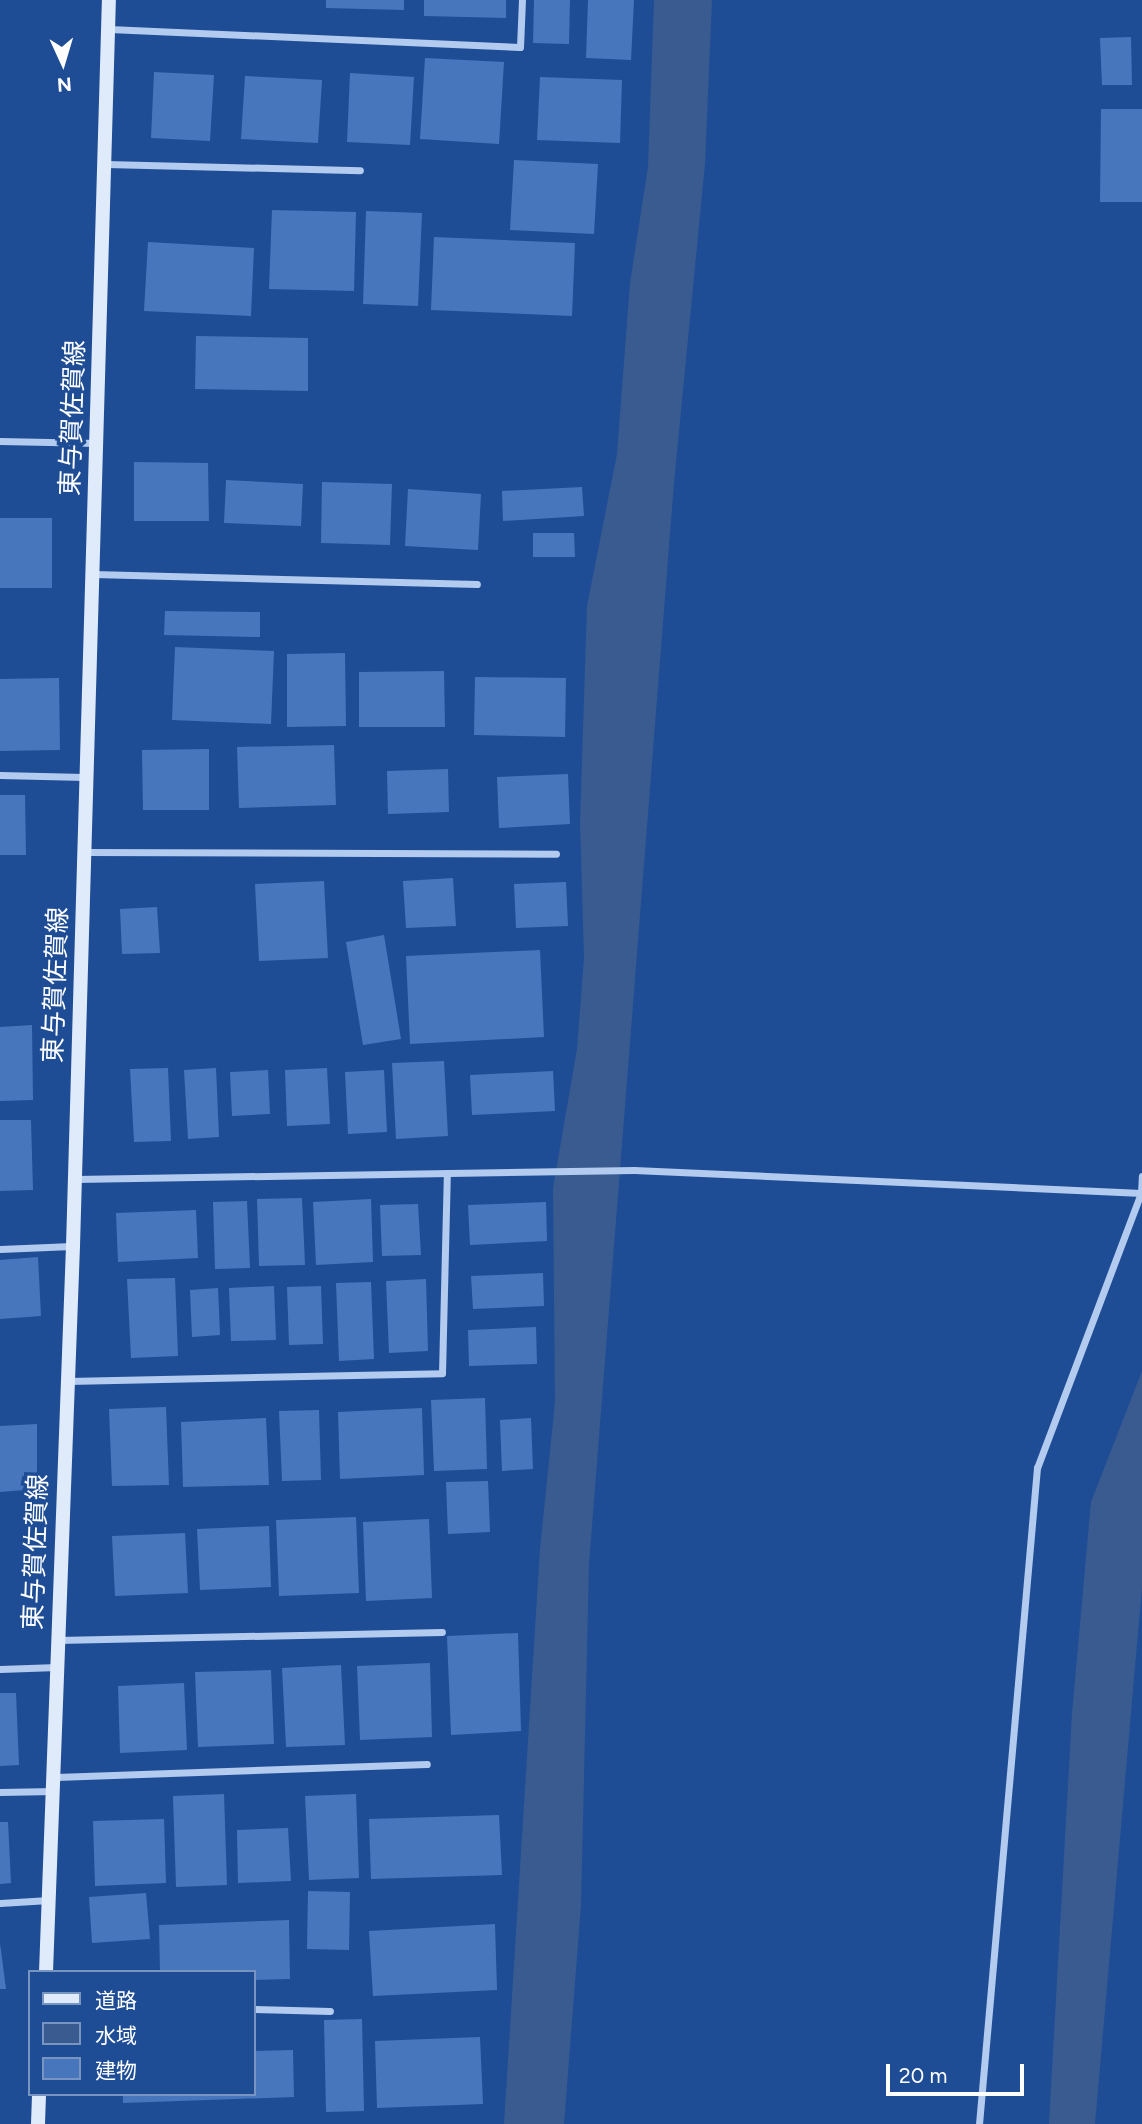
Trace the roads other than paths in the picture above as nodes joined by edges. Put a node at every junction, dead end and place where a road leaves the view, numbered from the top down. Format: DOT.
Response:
graph roads {
  1 [pos="110,0"];
  2 [pos="522,0"];
  3 [pos="109,29"];
  4 [pos="106,164"];
  5 [pos="360,170"];
  6 [pos="0,441"];
  7 [pos="97,443"];
  8 [pos="92,574"];
  9 [pos="477,584"];
  10 [pos="0,775"];
  11 [pos="85,777"];
  12 [pos="84,852"];
  13 [pos="556,854"];
  14 [pos="447,1173"];
  15 [pos="1142,1176"];
  16 [pos="75,1179"];
  17 [pos="1142,1193"];
  18 [pos="73,1246"];
  19 [pos="0,1249"];
  20 [pos="68,1381"];
  21 [pos="442,1632"];
  22 [pos="57,1640"];
  23 [pos="57,1667"];
  24 [pos="0,1669"];
  25 [pos="427,1764"];
  26 [pos="55,1784"];
  27 [pos="0,1792"];
  28 [pos="50,1900"];
  29 [pos="0,1903"];
  30 [pos="46,1970"];
  31 [pos="256,2010"];
  32 [pos="330,2011"];
  33 [pos="39,2096"];
  34 [pos="38,2124"];
  35 [pos="979,2124"];
  1 -- 3 [label="main road, 東与賀佐賀線"];
  2 -- 3 [label="street"];
  3 -- 4 [label="main road, 東与賀佐賀線"];
  4 -- 5 [label="street"];
  4 -- 7 [label="main road, 東与賀佐賀線"];
  6 -- 7 [label="street"];
  7 -- 8 [label="main road, 東与賀佐賀線"];
  8 -- 9 [label="street"];
  8 -- 11 [label="main road, 東与賀佐賀線"];
  10 -- 11 [label="street"];
  11 -- 12 [label="main road, 東与賀佐賀線"];
  12 -- 13 [label="street"];
  12 -- 16 [label="main road, 東与賀佐賀線"];
  14 -- 16 [label="street"];
  14 -- 17 [label="street"];
  14 -- 20 [label="street"];
  15 -- 17 [label="street"];
  16 -- 18 [label="main road, 東与賀佐賀線"];
  17 -- 35 [label="street"];
  18 -- 19 [label="street"];
  18 -- 20 [label="main road, 東与賀佐賀線"];
  20 -- 22 [label="main road, 東与賀佐賀線"];
  21 -- 22 [label="street"];
  22 -- 23 [label="main road, 東与賀佐賀線"];
  23 -- 24 [label="street"];
  23 -- 26 [label="main road, 東与賀佐賀線"];
  25 -- 26 [label="street"];
  26 -- 27 [label="street"];
  26 -- 28 [label="main road, 東与賀佐賀線"];
  28 -- 29 [label="street"];
  28 -- 30 [label="main road, 東与賀佐賀線"];
  31 -- 32 [label="street"];
  33 -- 34 [label="main road"];
}
